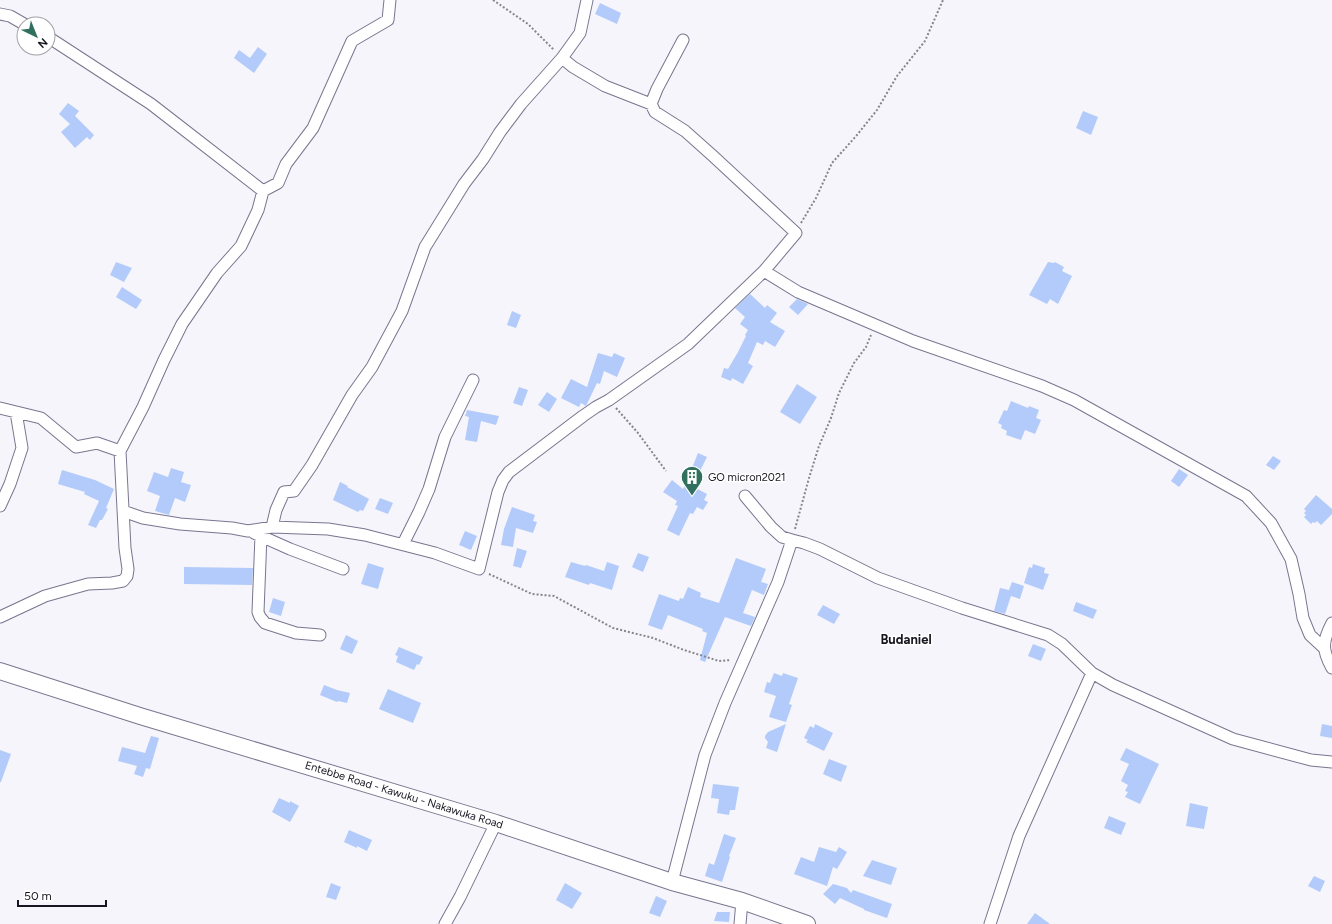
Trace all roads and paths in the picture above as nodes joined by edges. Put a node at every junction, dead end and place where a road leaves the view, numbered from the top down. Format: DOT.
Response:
graph roads {
  1 [pos="390,0"];
  2 [pos="493,0"];
  3 [pos="587,0"];
  4 [pos="943,0"];
  5 [pos="0,14"];
  6 [pos="16,19"];
  7 [pos="683,40"];
  8 [pos="56,42"];
  9 [pos="562,58"];
  10 [pos="651,104"];
  11 [pos="262,191"];
  12 [pos="796,233"];
  13 [pos="764,271"];
  14 [pos="879,327"];
  15 [pos="473,380"];
  16 [pos="609,400"];
  17 [pos="0,408"];
  18 [pos="16,412"];
  19 [pos="120,451"];
  20 [pos="666,471"];
  21 [pos="745,496"];
  22 [pos="0,506"];
  23 [pos="123,511"];
  24 [pos="272,527"];
  25 [pos="248,531"];
  26 [pos="261,535"];
  27 [pos="792,540"];
  28 [pos="402,544"];
  29 [pos="343,568"];
  30 [pos="479,569"];
  31 [pos="0,617"];
  32 [pos="1332,623"];
  33 [pos="320,636"];
  34 [pos="1324,648"];
  35 [pos="745,659"];
  36 [pos="1332,668"];
  37 [pos="0,670"];
  38 [pos="1092,673"];
  39 [pos="1332,762"];
  40 [pos="496,823"];
  41 [pos="672,882"];
  42 [pos="742,901"];
  43 [pos="445,924"];
  44 [pos="740,924"];
  45 [pos="808,924"];
  46 [pos="990,924"];
  1 -- 11 [label="street"];
  2 -- 9 [label="path"];
  3 -- 9 [label="street"];
  4 -- 12 [label="path"];
  5 -- 6 [label="street"];
  7 -- 10 [label="street"];
  8 -- 11 [label="street"];
  9 -- 10 [label="street"];
  9 -- 24 [label="street"];
  10 -- 12 [label="street"];
  11 -- 19 [label="street"];
  12 -- 13 [label="street"];
  13 -- 14 [label="street"];
  13 -- 16 [label="street"];
  14 -- 27 [label="path"];
  14 -- 34 [label="street"];
  15 -- 28 [label="street"];
  16 -- 20 [label="path"];
  16 -- 30 [label="street"];
  17 -- 18 [label="street"];
  18 -- 19 [label="street"];
  18 -- 22 [label="street"];
  19 -- 23 [label="street"];
  21 -- 27 [label="street"];
  23 -- 25 [label="street"];
  23 -- 31 [label="street"];
  24 -- 25 [label="street"];
  24 -- 28 [label="street"];
  25 -- 26 [label="street"];
  26 -- 29 [label="street"];
  26 -- 33 [label="street"];
  27 -- 35 [label="street"];
  27 -- 38 [label="street"];
  28 -- 30 [label="street"];
  30 -- 35 [label="path"];
  32 -- 34 [label="street"];
  34 -- 36 [label="street"];
  35 -- 41 [label="street"];
  37 -- 40 [label="main road, Entebbe Road - Kawuku - Nakawuka Road"];
  38 -- 39 [label="street"];
  38 -- 46 [label="street"];
  40 -- 41 [label="main road, Entebbe Road - Kawuku - Nakawuka Road"];
  40 -- 43 [label="street"];
  41 -- 42 [label="main road, Entebbe Road - Kawuku - Nakawuka Road"];
  42 -- 44 [label="street"];
  42 -- 45 [label="main road, Entebbe Road - Kawuku - Nakawuka Road"];
}
